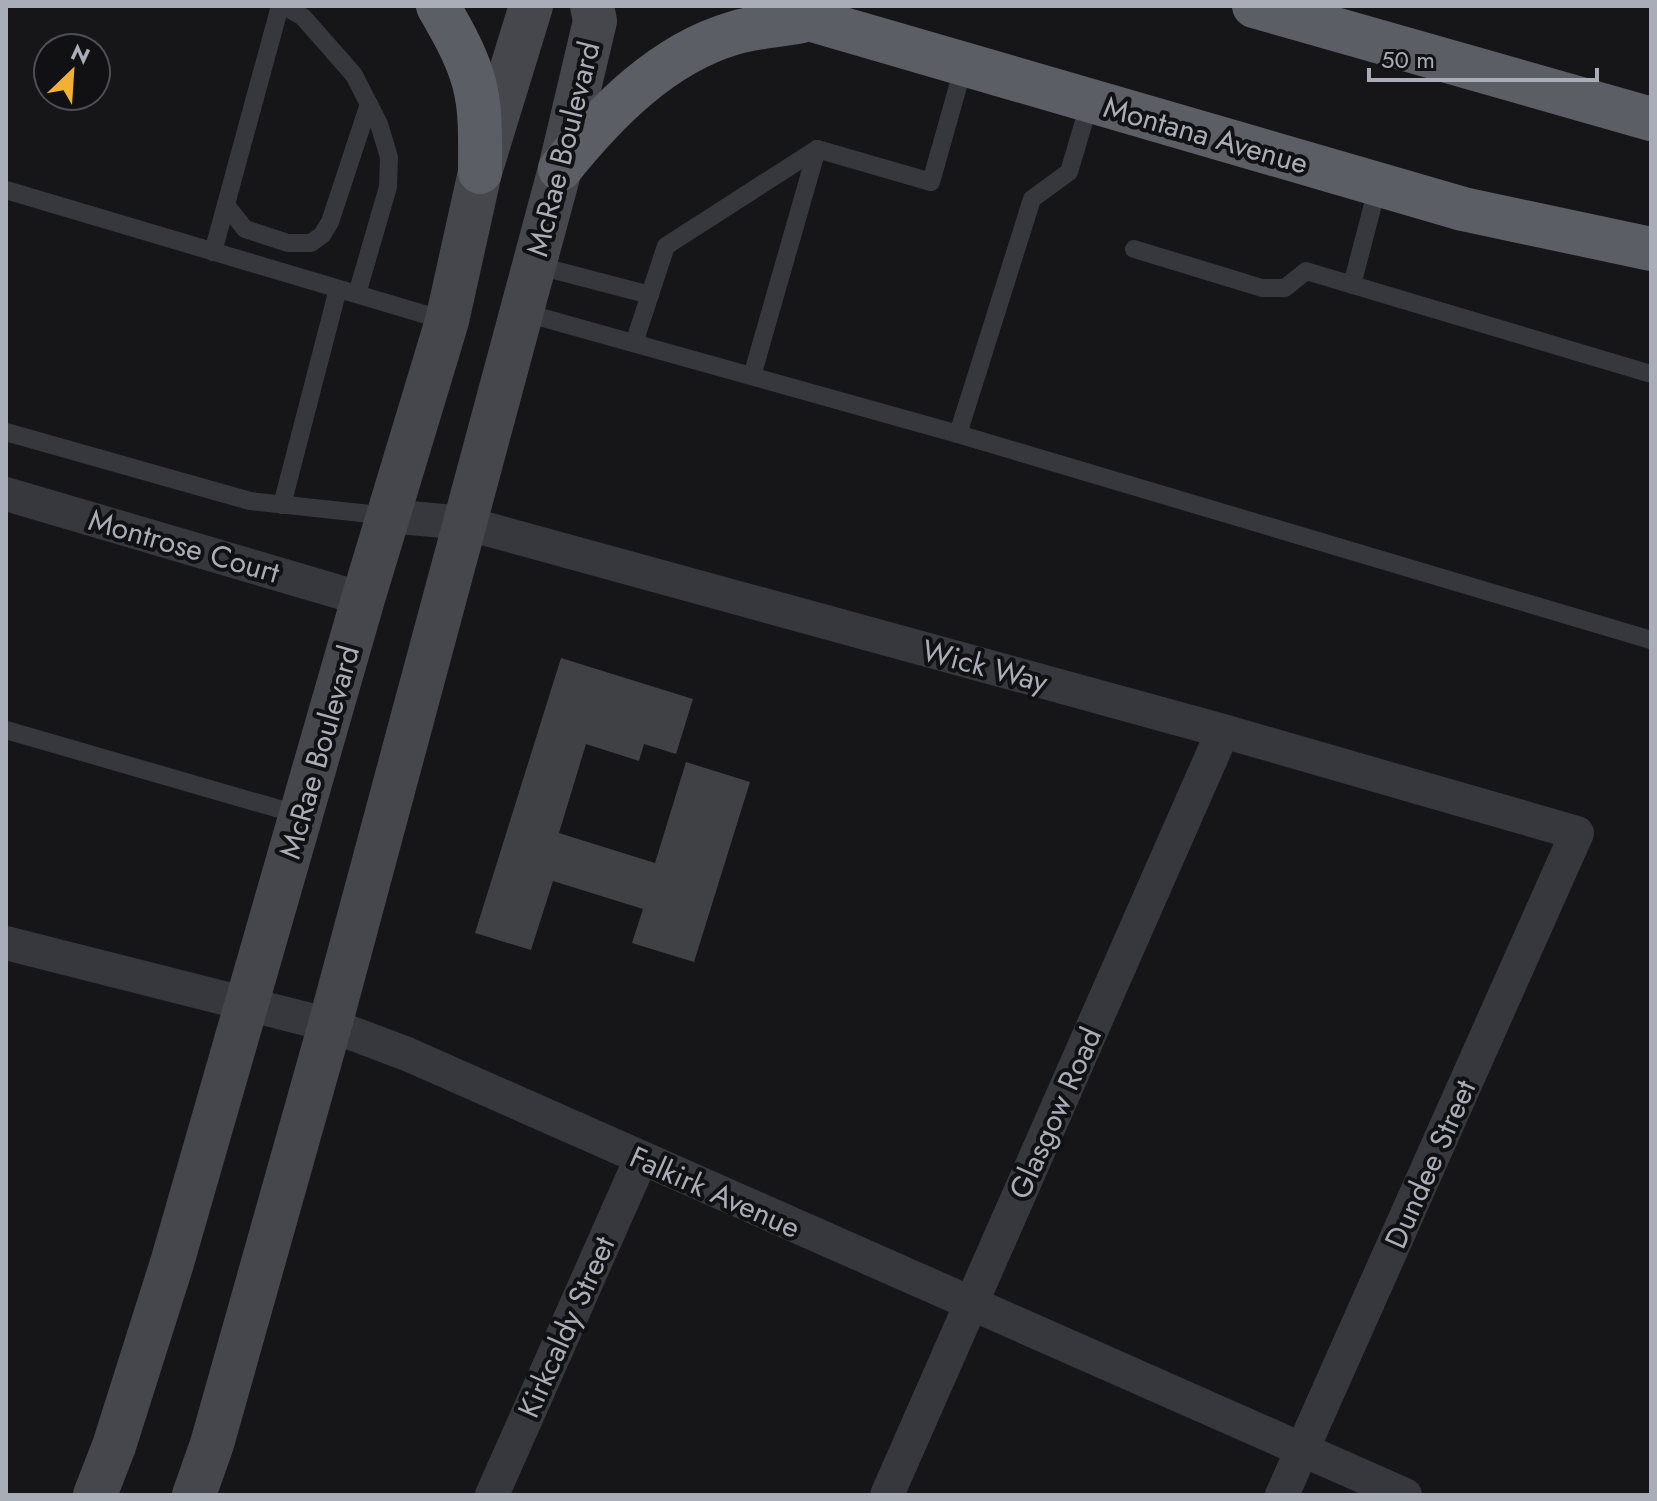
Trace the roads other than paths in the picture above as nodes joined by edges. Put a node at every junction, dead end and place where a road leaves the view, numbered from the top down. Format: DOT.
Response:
graph roads {
  1 [pos="282,6"];
  2 [pos="438,6"];
  3 [pos="531,6"];
  4 [pos="592,6"];
  5 [pos="764,6"];
  6 [pos="1254,6"];
  7 [pos="809,20"];
  8 [pos="964,65"];
  9 [pos="1090,101"];
  10 [pos="369,104"];
  11 [pos="1651,119"];
  12 [pos="817,149"];
  13 [pos="560,169"];
  14 [pos="480,172"];
  15 [pos="1378,185"];
  16 [pos="6,190"];
  17 [pos="226,205"];
  18 [pos="1134,249"];
  19 [pos="1651,249"];
  20 [pos="213,252"];
  21 [pos="535,265"];
  22 [pos="1352,285"];
  23 [pos="338,289"];
  24 [pos="357,294"];
  25 [pos="650,295"];
  26 [pos="522,312"];
  27 [pos="447,321"];
  28 [pos="634,343"];
  29 [pos="1651,374"];
  30 [pos="752,376"];
  31 [pos="6,432"];
  32 [pos="958,434"];
  33 [pos="6,494"];
  34 [pos="282,505"];
  35 [pos="389,516"];
  36 [pos="465,523"];
  37 [pos="363,599"];
  38 [pos="1651,640"];
  39 [pos="6,730"];
  40 [pos="1223,731"];
  41 [pos="300,815"];
  42 [pos="1577,833"];
  43 [pos="6,943"];
  44 [pos="245,1005"];
  45 [pos="330,1025"];
  46 [pos="641,1159"];
  47 [pos="971,1304"];
  48 [pos="1302,1449"];
  49 [pos="95,1495"];
  50 [pos="194,1495"];
  51 [pos="492,1495"];
  52 [pos="887,1495"];
  53 [pos="1282,1495"];
  54 [pos="1405,1495"];
  1 -- 10 [label="lane"];
  1 -- 17 [label="lane"];
  2 -- 14 [label="highway"];
  3 -- 14 [label="main road, McRae Boulevard"];
  4 -- 13 [label="main road, McRae Boulevard"];
  5 -- 7 [label="highway, Montana Avenue"];
  6 -- 11 [label="highway"];
  7 -- 8 [label="highway, Montana Avenue"];
  7 -- 13 [label="highway"];
  8 -- 9 [label="highway, Montana Avenue"];
  8 -- 12 [label="lane"];
  9 -- 15 [label="highway, Montana Avenue"];
  9 -- 32 [label="lane"];
  10 -- 17 [label="lane"];
  10 -- 24 [label="lane"];
  12 -- 25 [label="lane"];
  12 -- 30 [label="lane"];
  13 -- 21 [label="main road, McRae Boulevard"];
  14 -- 27 [label="main road, McRae Boulevard"];
  15 -- 19 [label="highway, Montana Avenue"];
  15 -- 22 [label="lane"];
  16 -- 20 [label="lane"];
  17 -- 20 [label="lane"];
  18 -- 22 [label="lane"];
  20 -- 23 [label="lane"];
  21 -- 25 [label="lane"];
  21 -- 26 [label="main road, McRae Boulevard"];
  22 -- 29 [label="lane"];
  23 -- 24 [label="lane"];
  23 -- 34 [label="lane"];
  24 -- 27 [label="lane"];
  25 -- 28 [label="lane"];
  26 -- 28 [label="lane"];
  26 -- 36 [label="main road, McRae Boulevard"];
  27 -- 35 [label="main road, McRae Boulevard"];
  28 -- 30 [label="lane"];
  30 -- 32 [label="lane"];
  31 -- 34 [label="lane"];
  32 -- 38 [label="lane"];
  33 -- 37 [label="street, Montrose Court"];
  34 -- 35 [label="lane"];
  35 -- 36 [label="street, Wick Way"];
  35 -- 37 [label="main road, McRae Boulevard"];
  36 -- 40 [label="street, Wick Way"];
  36 -- 45 [label="main road, McRae Boulevard"];
  37 -- 41 [label="main road, McRae Boulevard"];
  39 -- 41 [label="lane"];
  40 -- 42 [label="street, Wick Way"];
  40 -- 47 [label="street, Glasgow Road"];
  41 -- 44 [label="main road, McRae Boulevard"];
  42 -- 48 [label="street, Dundee Street"];
  43 -- 44 [label="street, Falkirk Avenue"];
  44 -- 45 [label="street, Falkirk Avenue"];
  44 -- 49 [label="main road, McRae Boulevard"];
  45 -- 46 [label="street, Falkirk Avenue"];
  45 -- 50 [label="main road, McRae Boulevard"];
  46 -- 47 [label="street, Falkirk Avenue"];
  46 -- 51 [label="street, Kirkcaldy Street"];
  47 -- 48 [label="street, Falkirk Avenue"];
  47 -- 52 [label="street, Glasgow Road"];
  48 -- 53 [label="street, Dundee Street"];
  48 -- 54 [label="street, Falkirk Avenue"];
}
